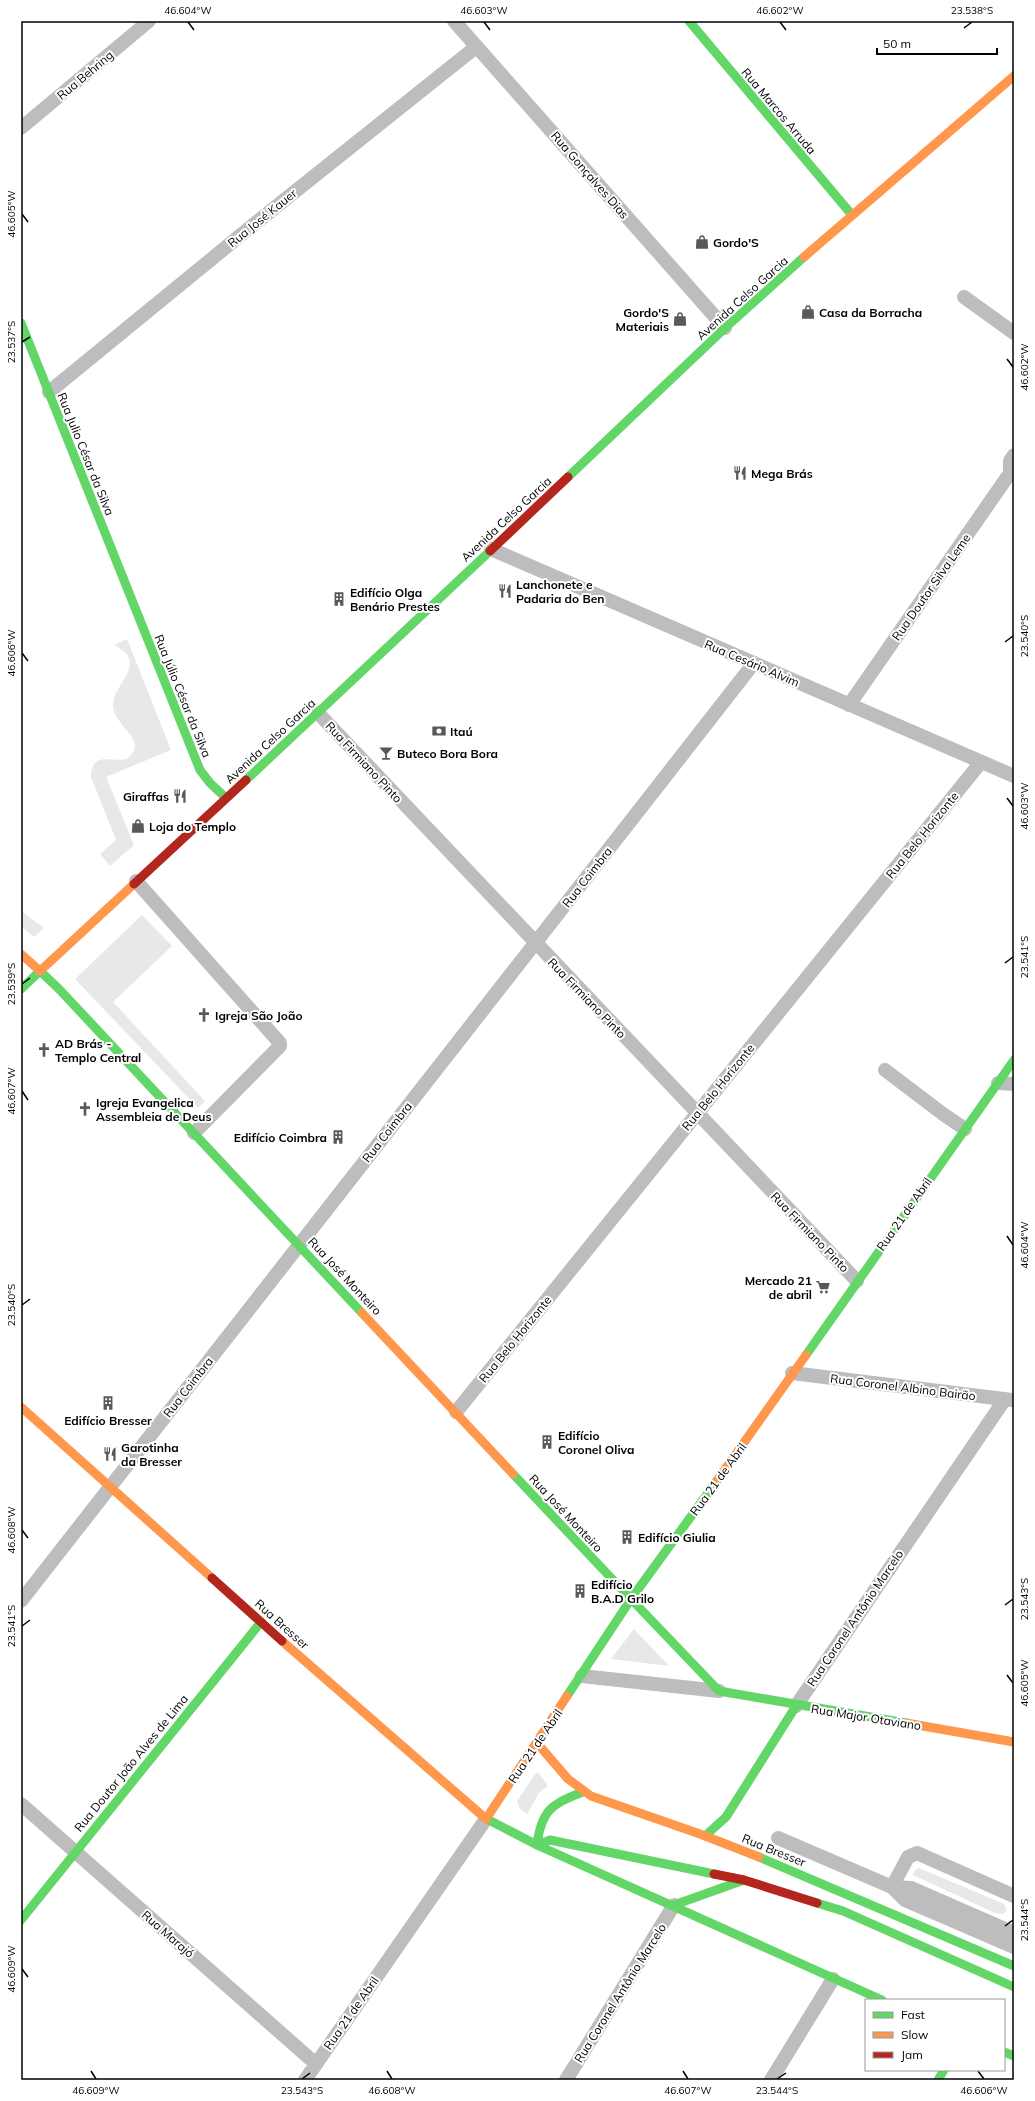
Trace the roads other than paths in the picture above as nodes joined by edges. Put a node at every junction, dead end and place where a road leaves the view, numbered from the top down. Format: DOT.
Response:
graph roads {
  1 [pos="149,21"];
  2 [pos="454,21"];
  3 [pos="689,21"];
  4 [pos="476,47"];
  5 [pos="1014,76"];
  6 [pos="1006,82"];
  7 [pos="1014,88"];
  8 [pos="21,128"];
  9 [pos="852,215"];
  10 [pos="964,297"];
  11 [pos="21,323"];
  12 [pos="725,328"];
  13 [pos="1014,333"];
  14 [pos="49,392"];
  15 [pos="1014,455"];
  16 [pos="1012,474"];
  17 [pos="491,549"];
  18 [pos="129,594"];
  19 [pos="754,663"];
  20 [pos="849,705"];
  21 [pos="318,713"];
  22 [pos="981,762"];
  23 [pos="1014,776"];
  24 [pos="226,798"];
  25 [pos="136,881"];
  26 [pos="535,943"];
  27 [pos="21,954"];
  28 [pos="40,971"];
  29 [pos="21,988"];
  30 [pos="1014,1060"];
  31 [pos="885,1070"];
  32 [pos="998,1083"];
  33 [pos="1014,1084"];
  34 [pos="697,1113"];
  35 [pos="965,1129"];
  36 [pos="194,1133"];
  37 [pos="299,1245"];
  38 [pos="857,1281"];
  39 [pos="792,1373"];
  40 [pos="1009,1400"];
  41 [pos="21,1407"];
  42 [pos="456,1412"];
  43 [pos="111,1487"];
  44 [pos="631,1599"];
  45 [pos="21,1601"];
  46 [pos="261,1622"];
  47 [pos="582,1676"];
  48 [pos="719,1692"];
  49 [pos="796,1706"];
  50 [pos="1014,1742"];
  51 [pos="537,1743"];
  52 [pos="583,1792"];
  53 [pos="21,1804"];
  54 [pos="726,1818"];
  55 [pos="486,1819"];
  56 [pos="705,1836"];
  57 [pos="728,1838"];
  58 [pos="778,1838"];
  59 [pos="537,1845"];
  60 [pos="75,1852"];
  61 [pos="744,1880"];
  62 [pos="892,1887"];
  63 [pos="1014,1896"];
  64 [pos="674,1905"];
  65 [pos="21,1920"];
  66 [pos="1011,1935"];
  67 [pos="1014,1966"];
  68 [pos="833,1979"];
  69 [pos="1014,1987"];
  70 [pos="880,1999"];
  71 [pos="316,2064"];
  72 [pos="943,2071"];
  73 [pos="305,2080"];
  74 [pos="566,2080"];
  75 [pos="771,2080"];
  76 [pos="938,2080"];
  1 -- 8 [label="street, Rua Behring"];
  2 -- 4 [label="street, Rua Gonçalves Dias"];
  3 -- 9 [label="main road, Rua Marcos Arruda"];
  4 -- 12 [label="street, Rua Gonçalves Dias"];
  4 -- 14 [label="street, Rua José Kauer"];
  5 -- 6 [label="main road, Avenida Celso Garcia"];
  6 -- 7 [label="main road"];
  6 -- 9 [label="main road, Avenida Celso Garcia"];
  9 -- 12 [label="main road, Avenida Celso Garcia"];
  10 -- 13 [label="street"];
  11 -- 14 [label="main road, Rua Julio César da Silva"];
  12 -- 17 [label="main road, Avenida Celso Garcia"];
  14 -- 18 [label="main road, Rua Julio César da Silva"];
  15 -- 16 [label="street"];
  16 -- 20 [label="street, Rua Doutor Silva Leme"];
  17 -- 19 [label="street, Rua Cesário Alvim"];
  17 -- 21 [label="main road, Avenida Celso Garcia"];
  18 -- 24 [label="main road, Rua Júlio César da Silva"];
  19 -- 20 [label="street, Rua Cesário Alvim"];
  19 -- 26 [label="street, Rua Coimbra"];
  20 -- 22 [label="street, Rua Cesário Alvim"];
  21 -- 24 [label="main road, Avenida Celso Garcia"];
  21 -- 26 [label="street, Rua Firmiano Pinto"];
  22 -- 23 [label="street, Rua Cesário Alvim"];
  22 -- 34 [label="street, Rua Belo Horizonte"];
  24 -- 25 [label="main road, Avenida Celso Garcia"];
  25 -- 28 [label="main road, Avenida Celso Garcia"];
  25 -- 36 [label="street"];
  26 -- 34 [label="street, Rua Firmiano Pinto"];
  26 -- 37 [label="street, Rua Coimbra"];
  27 -- 28 [label="main road, Rua José Monteiro"];
  28 -- 29 [label="main road, Avenida Celso Garcia"];
  28 -- 36 [label="main road, Rua José Monteiro"];
  30 -- 32 [label="main road, Rua 21 de Abril"];
  31 -- 35 [label="street"];
  32 -- 33 [label="street"];
  32 -- 35 [label="main road, Rua 21 de Abril"];
  34 -- 38 [label="street, Rua Firmiano Pinto"];
  34 -- 42 [label="street, Rua Belo Horizonte"];
  35 -- 38 [label="main road, Rua 21 de Abril"];
  36 -- 37 [label="main road, Rua José Monteiro"];
  37 -- 42 [label="main road, Rua José Monteiro"];
  37 -- 43 [label="street, Rua Coimbra"];
  38 -- 39 [label="main road, Rua 21 de Abril"];
  39 -- 40 [label="street, Rua Coronel Albino Bairão"];
  39 -- 44 [label="main road, Rua 21 de Abril"];
  40 -- 49 [label="street, Rua Coronel Antônio Marcelo"];
  41 -- 43 [label="main road, Rua Bresser"];
  42 -- 44 [label="main road, Rua José Monteiro"];
  43 -- 45 [label="street, Rua Coimbra"];
  43 -- 46 [label="main road, Rua Bresser"];
  44 -- 47 [label="main road, Rua 21 de Abril"];
  44 -- 48 [label="main road"];
  46 -- 55 [label="main road, Rua Bresser"];
  46 -- 60 [label="main road, Rua Doutor João Alves de Lima"];
  47 -- 48 [label="street, Rua Major Otaviano"];
  47 -- 51 [label="main road, Rua 21 de Abril"];
  48 -- 49 [label="main road, Rua Major Otaviano"];
  49 -- 50 [label="main road, Rua Major Otaviano"];
  49 -- 54 [label="main road, Rua Coronel Antônio Marcelo"];
  51 -- 52 [label="main road, Rua Bresser"];
  51 -- 55 [label="main road, Rua 21 de Abril"];
  52 -- 56 [label="main road, Rua Bresser"];
  52 -- 59 [label="main road"];
  53 -- 60 [label="street, Rua Marajó"];
  54 -- 56 [label="main road, Rua Coronel Antônio Marcelo"];
  54 -- 57 [label="main road"];
  55 -- 59 [label="main road, Rua Bresser"];
  55 -- 71 [label="street, Rua 21 de Abril"];
  56 -- 57 [label="main road, Rua Bresser"];
  57 -- 67 [label="main road, Rua Bresser"];
  58 -- 62 [label="street"];
  59 -- 61 [label="main road"];
  59 -- 64 [label="main road, Rua Bresser"];
  60 -- 65 [label="main road, Rua Doutor João Alves de Lima"];
  60 -- 71 [label="street, Rua Marajó"];
  61 -- 64 [label="main road"];
  61 -- 69 [label="main road"];
  62 -- 63 [label="street"];
  62 -- 66 [label="street"];
  64 -- 68 [label="main road, Rua Bresser"];
  64 -- 74 [label="street, Rua Coronel Antônio Marcelo"];
  68 -- 70 [label="main road, Rua Bresser"];
  68 -- 75 [label="street"];
  71 -- 73 [label="street, Rua 21 de Abril"];
  72 -- 76 [label="main road"];
}
